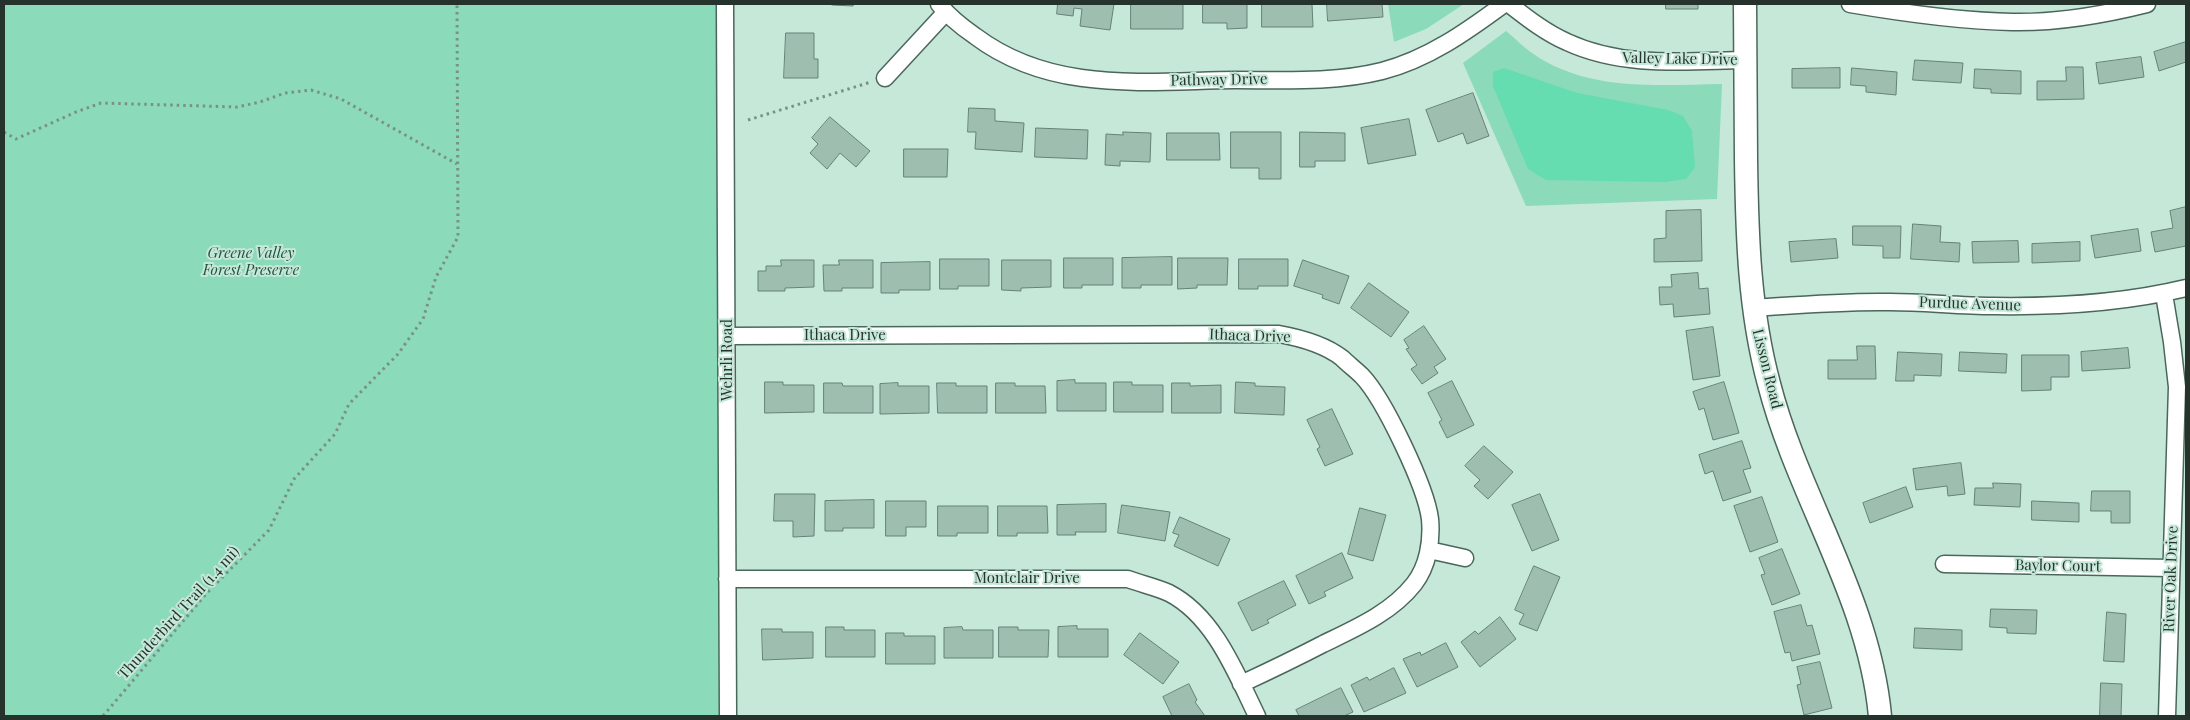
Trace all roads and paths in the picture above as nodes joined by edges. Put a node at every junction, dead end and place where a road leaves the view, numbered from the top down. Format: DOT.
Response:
graph roads {
  1 [pos="457,4"];
  2 [pos="725,4"];
  3 [pos="1504,4"];
  4 [pos="1509,4"];
  5 [pos="1745,4"];
  6 [pos="1850,4"];
  7 [pos="2148,4"];
  8 [pos="942,8"];
  9 [pos="1745,60"];
  10 [pos="885,78"];
  11 [pos="748,120"];
  12 [pos="4,132"];
  13 [pos="457,165"];
  14 [pos="2186,288"];
  15 [pos="2164,294"];
  16 [pos="1753,308"];
  17 [pos="726,336"];
  18 [pos="1429,550"];
  19 [pos="1465,558"];
  20 [pos="1944,564"];
  21 [pos="2171,568"];
  22 [pos="727,579"];
  23 [pos="1241,684"];
  24 [pos="103,716"];
  25 [pos="728,716"];
  26 [pos="1257,716"];
  27 [pos="1880,716"];
  28 [pos="2167,716"];
  1 -- 13 [label="path, Thunderbird Trail (1.4 mi)"];
  2 -- 17 [label="street, Wehrli Road"];
  3 -- 8 [label="street, Pathway Drive"];
  4 -- 9 [label="street, Valley Lake Drive"];
  5 -- 9 [label="street, Lisson Road"];
  6 -- 7 [label="street"];
  8 -- 10 [label="street"];
  9 -- 16 [label="street, Lisson Road"];
  10 -- 11 [label="path"];
  12 -- 13 [label="path"];
  13 -- 24 [label="path, Thunderbird Trail (1.4 mi)"];
  14 -- 15 [label="street, Purdue Avenue"];
  15 -- 16 [label="street, Purdue Avenue"];
  15 -- 21 [label="street, River Oak Drive"];
  16 -- 27 [label="street, Lisson Road"];
  17 -- 18 [label="street, Ithaca Drive"];
  17 -- 22 [label="street, Wehrli Road"];
  18 -- 19 [label="street"];
  18 -- 23 [label="street, Ithaca Drive"];
  20 -- 21 [label="street, Baylor Court"];
  21 -- 28 [label="street, River Oak Drive"];
  22 -- 23 [label="street, Montclair Drive"];
  22 -- 25 [label="street, Wehrli Road"];
  23 -- 26 [label="street, Montclair Drive"];
}
